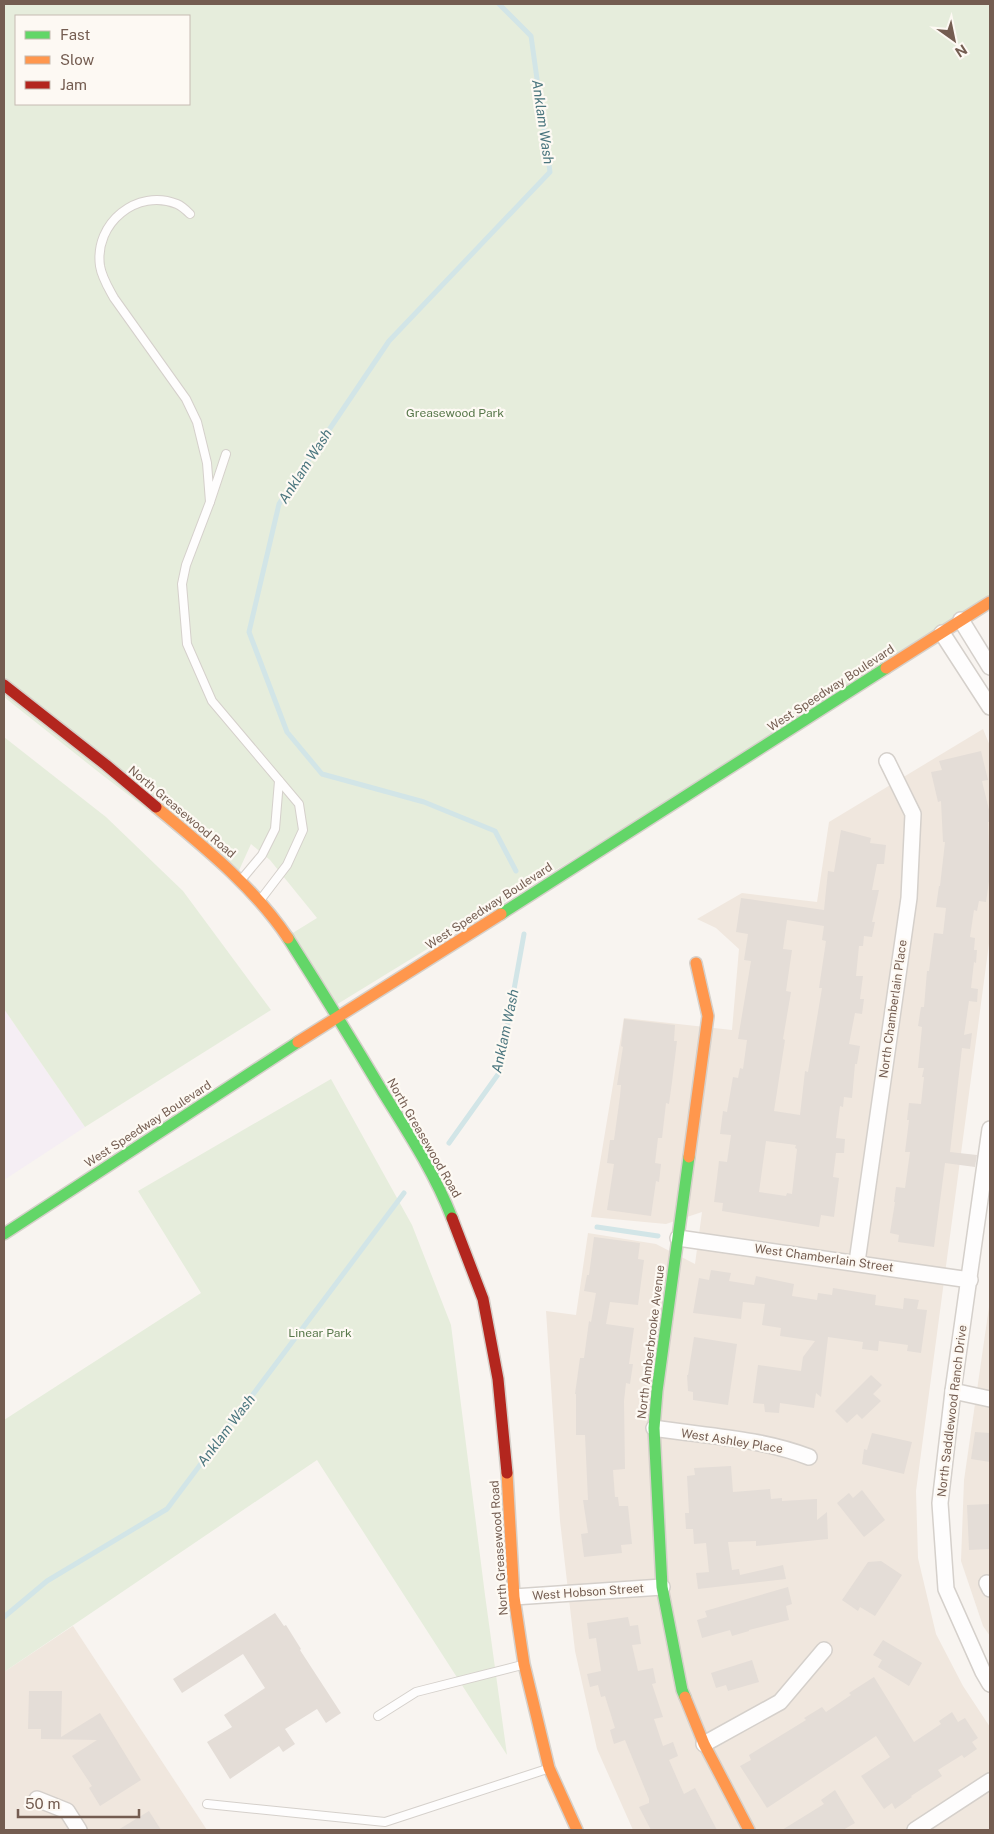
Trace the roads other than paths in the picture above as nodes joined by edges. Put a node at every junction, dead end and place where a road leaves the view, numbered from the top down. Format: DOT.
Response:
graph roads {
  1 [pos="190,214"];
  2 [pos="226,454"];
  3 [pos="210,502"];
  4 [pos="990,602"];
  5 [pos="961,620"];
  6 [pos="942,633"];
  7 [pos="990,667"];
  8 [pos="4,685"];
  9 [pos="990,706"];
  10 [pos="887,761"];
  11 [pos="279,781"];
  12 [pos="240,880"];
  13 [pos="260,901"];
  14 [pos="696,963"];
  15 [pos="337,1018"];
  16 [pos="990,1129"];
  17 [pos="4,1234"];
  18 [pos="678,1238"];
  19 [pos="857,1262"];
  20 [pos="970,1280"];
  21 [pos="953,1392"];
  22 [pos="990,1399"];
  23 [pos="654,1428"];
  24 [pos="809,1457"];
  25 [pos="662,1587"];
  26 [pos="514,1598"];
  27 [pos="824,1650"];
  28 [pos="524,1664"];
  29 [pos="990,1684"];
  30 [pos="378,1716"];
  31 [pos="704,1744"];
  32 [pos="549,1768"];
  33 [pos="990,1781"];
  34 [pos="38,1799"];
  35 [pos="207,1804"];
  36 [pos="79,1830"];
  37 [pos="577,1830"];
  38 [pos="749,1830"];
  39 [pos="915,1830"];
  1 -- 3 [label="lane"];
  2 -- 3 [label="lane"];
  3 -- 11 [label="lane"];
  4 -- 5 [label="street, West Speedway Boulevard"];
  5 -- 6 [label="street, West Speedway Boulevard"];
  5 -- 7 [label="street"];
  6 -- 9 [label="street"];
  6 -- 15 [label="street, West Speedway Boulevard"];
  8 -- 12 [label="street, North Greasewood Road"];
  10 -- 19 [label="street, North Chamberlain Place"];
  11 -- 12 [label="lane"];
  11 -- 13 [label="lane"];
  12 -- 13 [label="street, North Greasewood Road"];
  13 -- 15 [label="street, North Greasewood Road"];
  14 -- 18 [label="street, North Amberbrooke Avenue"];
  15 -- 17 [label="street, West Speedway Boulevard"];
  15 -- 26 [label="street, North Greasewood Road"];
  16 -- 20 [label="street, North Saddlewood Ranch Drive"];
  18 -- 19 [label="street, West Chamberlain Street"];
  18 -- 23 [label="street, North Amberbrooke Avenue"];
  19 -- 20 [label="street, West Chamberlain Street"];
  20 -- 21 [label="street, North Saddlewood Ranch Drive"];
  21 -- 22 [label="street"];
  21 -- 29 [label="street, North Saddlewood Ranch Drive"];
  23 -- 24 [label="street, West Ashley Place"];
  23 -- 25 [label="street, North Amberbrooke Avenue"];
  25 -- 26 [label="street, West Hobson Street"];
  25 -- 31 [label="street, North Amberbrooke Avenue"];
  26 -- 28 [label="street, North Greasewood Road"];
  27 -- 31 [label="street"];
  28 -- 30 [label="lane"];
  28 -- 32 [label="street, North Greasewood Road"];
  31 -- 38 [label="street, North Amberbrooke Avenue"];
  32 -- 35 [label="lane"];
  32 -- 37 [label="street, North Greasewood Road"];
  33 -- 39 [label="street"];
  34 -- 36 [label="street"];
}
